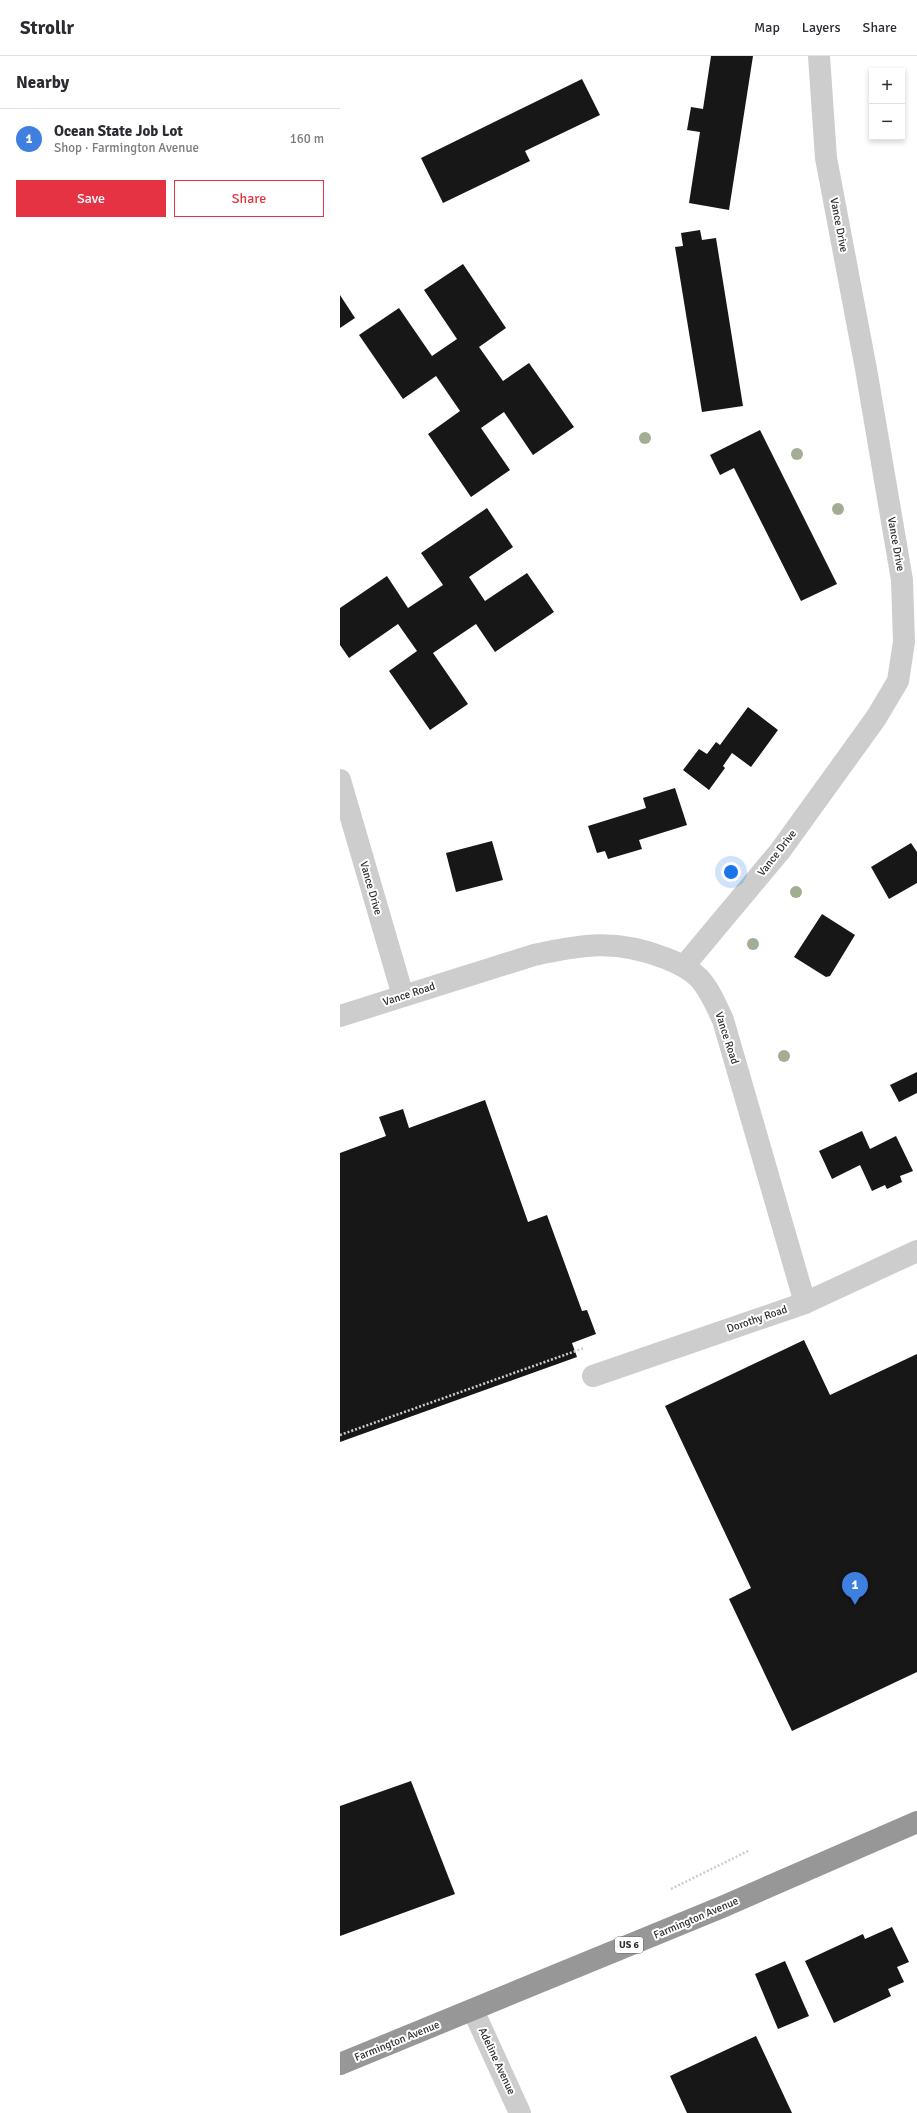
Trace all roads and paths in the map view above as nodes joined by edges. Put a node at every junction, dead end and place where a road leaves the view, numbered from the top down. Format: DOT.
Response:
graph roads {
  1 [pos="819,56"];
  2 [pos="340,780"];
  3 [pos="684,966"];
  4 [pos="403,996"];
  5 [pos="340,1016"];
  6 [pos="917,1251"];
  7 [pos="805,1303"];
  8 [pos="575,1351"];
  9 [pos="593,1376"];
  10 [pos="340,1435"];
  11 [pos="917,1822"];
  12 [pos="748,1851"];
  13 [pos="671,1889"];
  14 [pos="473,2010"];
  15 [pos="340,2064"];
  16 [pos="520,2113"];
  1 -- 3 [label="street, Vance Drive"];
  2 -- 4 [label="street, Vance Drive"];
  3 -- 4 [label="street, Vance Road"];
  3 -- 7 [label="street, Vance Road"];
  4 -- 5 [label="street, Vance Road"];
  6 -- 7 [label="street, Dorothy Road"];
  7 -- 9 [label="street, Dorothy Road"];
  8 -- 10 [label="path"];
  11 -- 14 [label="highway, Farmington Avenue / US 6"];
  12 -- 13 [label="path"];
  14 -- 15 [label="highway, Farmington Avenue / US 6"];
  14 -- 16 [label="street, Adeline Avenue"];
}
